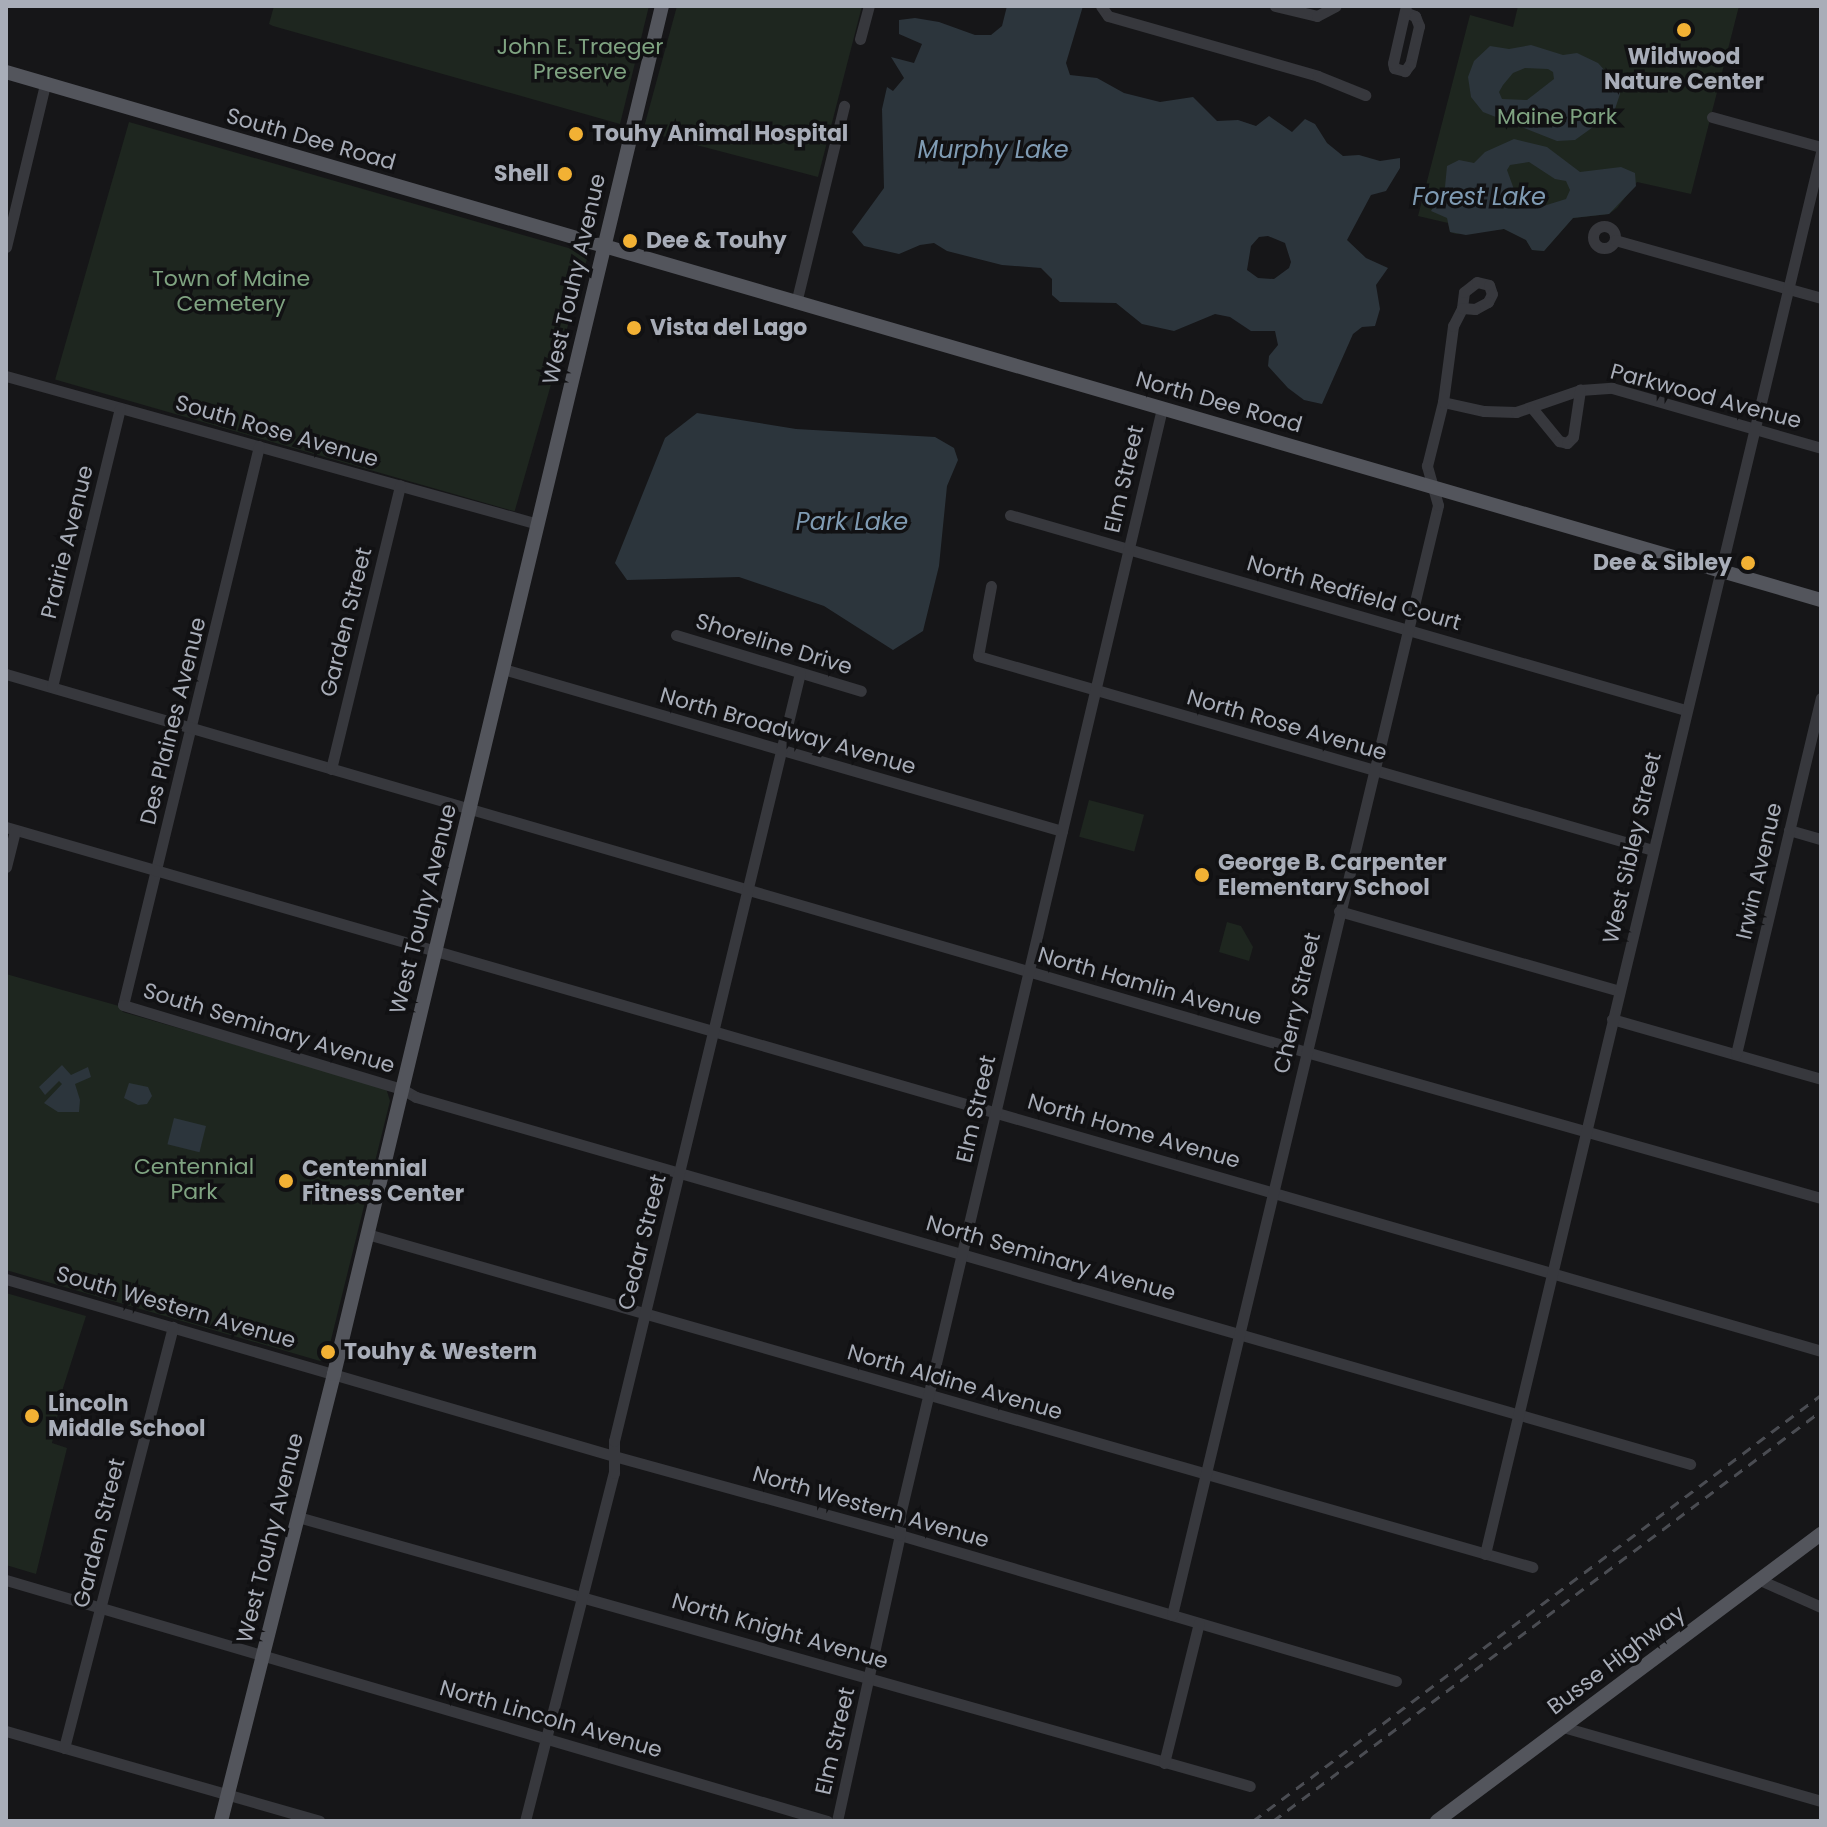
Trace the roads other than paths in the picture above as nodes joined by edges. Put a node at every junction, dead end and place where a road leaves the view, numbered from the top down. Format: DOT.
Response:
graph roads {
  1 [pos="662,6"];
  2 [pos="869,6"];
  3 [pos="1101,6"];
  4 [pos="1275,6"];
  5 [pos="1336,6"];
  6 [pos="1406,9"];
  7 [pos="860,39"];
  8 [pos="6,72"];
  9 [pos="45,84"];
  10 [pos="1365,95"];
  11 [pos="844,106"];
  12 [pos="1712,117"];
  13 [pos="1821,150"];
  14 [pos="9,225"];
  15 [pos="1615,240"];
  16 [pos="6,247"];
  17 [pos="604,248"];
  18 [pos="1788,288"];
  19 [pos="1821,298"];
  20 [pos="796,303"];
  21 [pos="1462,308"];
  22 [pos="6,376"];
  23 [pos="1580,390"];
  24 [pos="1443,402"];
  25 [pos="120,408"];
  26 [pos="1162,408"];
  27 [pos="1532,408"];
  28 [pos="1754,429"];
  29 [pos="259,446"];
  30 [pos="1821,448"];
  31 [pos="400,485"];
  32 [pos="1433,486"];
  33 [pos="1010,515"];
  34 [pos="538,524"];
  35 [pos="1129,548"];
  36 [pos="1720,570"];
  37 [pos="991,586"];
  38 [pos="1821,600"];
  39 [pos="1408,629"];
  40 [pos="676,635"];
  41 [pos="503,669"];
  42 [pos="800,673"];
  43 [pos="6,674"];
  44 [pos="52,687"];
  45 [pos="1095,690"];
  46 [pos="861,691"];
  47 [pos="1821,698"];
  48 [pos="1685,710"];
  49 [pos="192,729"];
  50 [pos="783,750"];
  51 [pos="331,769"];
  52 [pos="1374,771"];
  53 [pos="469,810"];
  54 [pos="11,829"];
  55 [pos="1789,830"];
  56 [pos="1062,831"];
  57 [pos="1821,839"];
  58 [pos="1653,850"];
  59 [pos="6,867"];
  60 [pos="157,873"];
  61 [pos="748,891"];
  62 [pos="1339,911"];
  63 [pos="436,950"];
  64 [pos="1029,972"];
  65 [pos="1619,991"];
  66 [pos="123,1005"];
  67 [pos="1612,1019"];
  68 [pos="715,1031"];
  69 [pos="1306,1052"];
  70 [pos="1736,1054"];
  71 [pos="1821,1079"];
  72 [pos="402,1089"];
  73 [pos="996,1112"];
  74 [pos="1586,1132"];
  75 [pos="680,1173"];
  76 [pos="1273,1192"];
  77 [pos="1821,1198"];
  78 [pos="367,1234"];
  79 [pos="962,1254"];
  80 [pos="1552,1272"];
  81 [pos="6,1279"];
  82 [pos="644,1314"];
  83 [pos="173,1327"];
  84 [pos="1239,1333"];
  85 [pos="1821,1351"];
  86 [pos="334,1374"];
  87 [pos="929,1395"];
  88 [pos="1518,1413"];
  89 [pos="614,1456"];
  90 [pos="1690,1464"];
  91 [pos="1206,1474"];
  92 [pos="298,1517"];
  93 [pos="1821,1534"];
  94 [pos="900,1535"];
  95 [pos="1485,1554"];
  96 [pos="1532,1567"];
  97 [pos="6,1580"];
  98 [pos="1760,1580"];
  99 [pos="583,1596"];
  100 [pos="101,1607"];
  101 [pos="1821,1607"];
  102 [pos="1172,1615"];
  103 [pos="1199,1623"];
  104 [pos="263,1656"];
  105 [pos="870,1678"];
  106 [pos="1396,1681"];
  107 [pos="1563,1727"];
  108 [pos="6,1731"];
  109 [pos="547,1738"];
  110 [pos="64,1748"];
  111 [pos="1164,1763"];
  112 [pos="1250,1786"];
  113 [pos="228,1794"];
  114 [pos="1821,1801"];
  115 [pos="221,1821"];
  116 [pos="319,1821"];
  117 [pos="525,1821"];
  118 [pos="827,1821"];
  119 [pos="837,1821"];
  120 [pos="1437,1821"];
  1 -- 17 [label="main road, West Touhy Avenue"];
  2 -- 7 [label="street"];
  3 -- 10 [label="street"];
  4 -- 5 [label="street"];
  6 -- 6 [label="street"];
  8 -- 9 [label="main road, South Dee Road"];
  9 -- 14 [label="street"];
  9 -- 17 [label="main road, South Dee Road"];
  11 -- 20 [label="street"];
  12 -- 13 [label="street"];
  13 -- 18 [label="street, West Sibley Street"];
  14 -- 16 [label="street"];
  15 -- 18 [label="street"];
  17 -- 20 [label="main road, North Dee Road"];
  17 -- 34 [label="main road, West Touhy Avenue"];
  18 -- 19 [label="street"];
  18 -- 28 [label="street, West Sibley Street"];
  20 -- 26 [label="main road, North Dee Road"];
  21 -- 24 [label="street, Cherry Street"];
  22 -- 25 [label="street, South Rose Avenue"];
  23 -- 27 [label="street, Parkwood Avenue"];
  23 -- 27 [label="street, Parkwood Avenue"];
  23 -- 28 [label="street, Parkwood Avenue"];
  24 -- 27 [label="street, Parkwood Avenue"];
  24 -- 32 [label="street, Cherry Street"];
  25 -- 29 [label="street, South Rose Avenue"];
  25 -- 44 [label="street, Prairie Avenue"];
  26 -- 32 [label="main road, North Dee Road"];
  26 -- 35 [label="street, Elm Street"];
  28 -- 30 [label="street, Parkwood Avenue"];
  28 -- 36 [label="street, West Sibley Street"];
  29 -- 31 [label="street, South Rose Avenue"];
  29 -- 49 [label="street, Des Plaines Avenue"];
  31 -- 34 [label="street, South Rose Avenue"];
  31 -- 51 [label="street, Garden Street"];
  32 -- 36 [label="main road, North Dee Road"];
  32 -- 39 [label="street, Cherry Street"];
  33 -- 35 [label="street, North Redfield Court"];
  34 -- 41 [label="main road, West Touhy Avenue"];
  35 -- 39 [label="street, North Redfield Court"];
  35 -- 45 [label="street, Elm Street"];
  36 -- 38 [label="main road, North Dee Road"];
  36 -- 48 [label="street, West Sibley Street"];
  37 -- 45 [label="street, North Rose Avenue"];
  39 -- 48 [label="street, North Redfield Court"];
  39 -- 52 [label="street, Cherry Street"];
  40 -- 42 [label="street, Shoreline Drive"];
  41 -- 50 [label="street, North Broadway Avenue"];
  41 -- 53 [label="main road, West Touhy Avenue"];
  42 -- 46 [label="street, Shoreline Drive"];
  42 -- 50 [label="street, Cedar Street"];
  43 -- 44 [label="street, North Hamlin Avenue"];
  44 -- 49 [label="street, North Hamlin Avenue"];
  45 -- 52 [label="street, North Rose Avenue"];
  45 -- 56 [label="street, Elm Street"];
  47 -- 55 [label="street, Irwin Avenue"];
  48 -- 58 [label="street, West Sibley Street"];
  49 -- 51 [label="street, North Hamlin Avenue"];
  49 -- 60 [label="street, Des Plaines Avenue"];
  50 -- 56 [label="street, North Broadway Avenue"];
  50 -- 61 [label="street, Cedar Street"];
  51 -- 53 [label="street, North Hamlin Avenue"];
  52 -- 58 [label="street, North Rose Avenue"];
  52 -- 62 [label="street, Cherry Street"];
  53 -- 61 [label="street, North Hamlin Avenue"];
  53 -- 63 [label="main road, West Touhy Avenue"];
  54 -- 59 [label="street"];
  54 -- 60 [label="street, North Home Avenue"];
  55 -- 57 [label="street"];
  55 -- 70 [label="street, Irwin Avenue"];
  56 -- 64 [label="street, Elm Street"];
  58 -- 65 [label="street, West Sibley Street"];
  60 -- 63 [label="street, North Home Avenue"];
  60 -- 66 [label="street, Des Plaines Avenue"];
  61 -- 64 [label="street, North Hamlin Avenue"];
  61 -- 68 [label="street, Cedar Street"];
  62 -- 65 [label="street"];
  62 -- 69 [label="street, Cherry Street"];
  63 -- 68 [label="street, North Home Avenue"];
  63 -- 72 [label="main road, West Touhy Avenue"];
  64 -- 69 [label="street, North Hamlin Avenue"];
  64 -- 73 [label="street, Elm Street"];
  65 -- 67 [label="street, West Sibley Street"];
  66 -- 72 [label="street, South Seminary Avenue"];
  67 -- 70 [label="street"];
  67 -- 74 [label="street, West Sibley Street"];
  68 -- 73 [label="street, North Home Avenue"];
  68 -- 75 [label="street, Cedar Street"];
  69 -- 74 [label="street, North Hamlin Avenue"];
  69 -- 76 [label="street, Cherry Street"];
  70 -- 71 [label="street"];
  72 -- 75 [label="street, North Seminary Avenue"];
  72 -- 78 [label="main road, West Touhy Avenue"];
  73 -- 76 [label="street, North Home Avenue"];
  73 -- 79 [label="street, Elm Street"];
  74 -- 77 [label="street, North Hamlin Avenue"];
  74 -- 80 [label="street, West Sibley Street"];
  75 -- 79 [label="street, North Seminary Avenue"];
  75 -- 82 [label="street, Cedar Street"];
  76 -- 80 [label="street, North Home Avenue"];
  76 -- 84 [label="street, Cherry Street"];
  78 -- 82 [label="street, North Aldine Avenue"];
  78 -- 86 [label="main road, West Touhy Avenue"];
  79 -- 84 [label="street, North Seminary Avenue"];
  79 -- 87 [label="street, Elm Street"];
  80 -- 85 [label="street, North Home Avenue"];
  80 -- 88 [label="street, West Sibley Street"];
  81 -- 83 [label="street, South Western Avenue"];
  82 -- 87 [label="street, North Aldine Avenue"];
  82 -- 89 [label="street, Cedar Street"];
  83 -- 86 [label="street, South Western Avenue"];
  83 -- 100 [label="street, Garden Street"];
  84 -- 88 [label="street, North Seminary Avenue"];
  84 -- 91 [label="street, Cherry Street"];
  86 -- 89 [label="street, North Western Avenue"];
  86 -- 92 [label="main road, West Touhy Avenue"];
  87 -- 91 [label="street, North Aldine Avenue"];
  87 -- 94 [label="street, Elm Street"];
  88 -- 90 [label="street, North Seminary Avenue"];
  88 -- 95 [label="street, West Sibley Street"];
  89 -- 94 [label="street, North Western Avenue"];
  89 -- 99 [label="street, Cedar Street"];
  91 -- 95 [label="street, North Aldine Avenue"];
  91 -- 102 [label="street, Cherry Street"];
  92 -- 99 [label="street, North Knight Avenue"];
  92 -- 104 [label="main road, West Touhy Avenue"];
  93 -- 98 [label="main road, Busse Highway"];
  94 -- 102 [label="street, North Western Avenue"];
  94 -- 105 [label="street, Elm Street"];
  95 -- 96 [label="street, North Aldine Avenue"];
  97 -- 100 [label="street, North Lincoln Avenue"];
  98 -- 101 [label="street"];
  98 -- 107 [label="main road, Busse Highway"];
  99 -- 105 [label="street, North Knight Avenue"];
  99 -- 109 [label="street, Cedar Street"];
  100 -- 104 [label="street, North Lincoln Avenue"];
  100 -- 110 [label="street, Garden Street"];
  102 -- 103 [label="street, North Western Avenue"];
  103 -- 106 [label="street, North Western Avenue"];
  103 -- 111 [label="street"];
  104 -- 109 [label="street, North Lincoln Avenue"];
  104 -- 113 [label="main road, West Touhy Avenue"];
  105 -- 111 [label="street, North Knight Avenue"];
  105 -- 119 [label="street, Elm Street"];
  107 -- 114 [label="street"];
  107 -- 120 [label="main road, Busse Highway"];
  108 -- 110 [label="street"];
  109 -- 117 [label="street, Cedar Street"];
  109 -- 118 [label="street, North Lincoln Avenue"];
  110 -- 113 [label="street"];
  111 -- 112 [label="street, North Knight Avenue"];
  113 -- 115 [label="main road, West Touhy Avenue"];
  113 -- 116 [label="street"];
}
